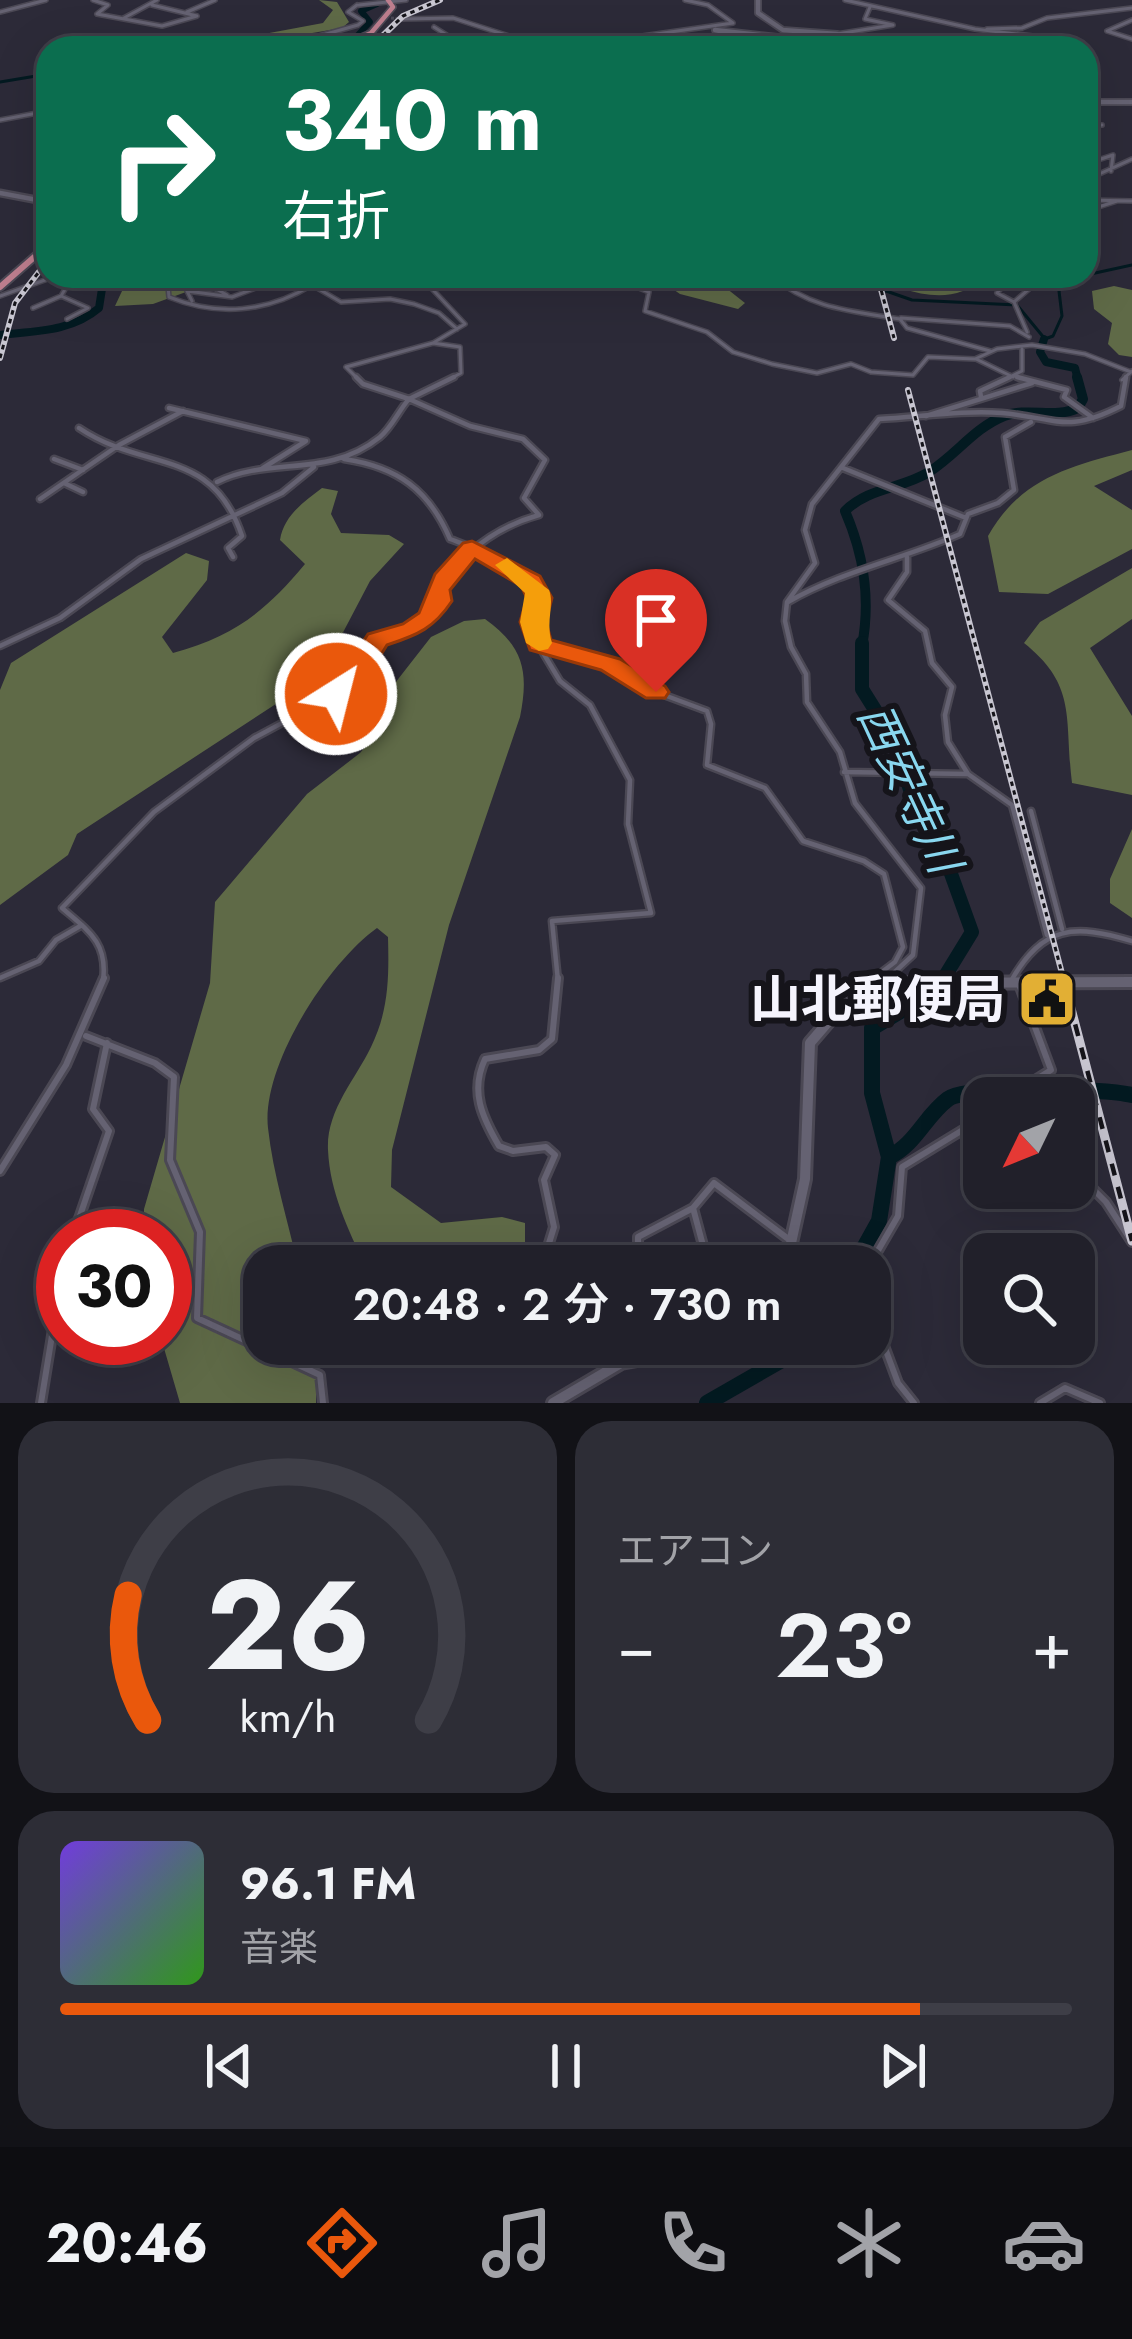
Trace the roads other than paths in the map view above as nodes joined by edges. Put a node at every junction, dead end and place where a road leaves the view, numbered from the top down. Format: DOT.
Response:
graph roads {
  1 [pos="46,0"];
  2 [pos="93,0"];
  3 [pos="158,0"];
  4 [pos="206,0"];
  5 [pos="214,0"];
  6 [pos="406,0"];
  7 [pos="685,0"];
  8 [pos="758,0"];
  9 [pos="845,0"];
  10 [pos="389,1"];
  11 [pos="355,3"];
  12 [pos="152,4"];
  13 [pos="870,7"];
  14 [pos="1132,8"];
  15 [pos="0,12"];
  16 [pos="185,13"];
  17 [pos="124,18"];
  18 [pos="403,19"];
  19 [pos="1132,20"];
  20 [pos="434,28"];
  21 [pos="720,28"];
  22 [pos="976,29"];
  23 [pos="647,34"];
  24 [pos="837,34"];
  25 [pos="320,36"];
  26 [pos="367,36"];
  27 [pos="448,36"];
  28 [pos="512,36"];
  29 [pos="633,36"];
  30 [pos="643,36"];
  31 [pos="743,36"];
  32 [pos="772,36"];
  33 [pos="798,36"];
  34 [pos="1033,36"];
  35 [pos="1132,39"];
  36 [pos="1098,102"];
  37 [pos="1132,102"];
  38 [pos="36,113"];
  39 [pos="0,120"];
  40 [pos="1098,124"];
  41 [pos="1102,124"];
  42 [pos="1132,159"];
  43 [pos="1098,160"];
  44 [pos="1111,171"];
  45 [pos="1098,176"];
  46 [pos="0,193"];
  47 [pos="1123,199"];
  48 [pos="36,200"];
  49 [pos="1098,200"];
  50 [pos="1132,201"];
  51 [pos="1098,207"];
  52 [pos="36,255"];
  53 [pos="36,284"];
  54 [pos="0,287"];
  55 [pos="66,288"];
  56 [pos="169,288"];
  57 [pos="215,288"];
  58 [pos="256,288"];
  59 [pos="307,288"];
  60 [pos="317,288"];
  61 [pos="433,288"];
  62 [pos="639,288"];
  63 [pos="786,288"];
  64 [pos="1001,288"];
  65 [pos="1030,288"];
  66 [pos="0,296"];
  67 [pos="61,296"];
  68 [pos="232,297"];
  69 [pos="1014,302"];
  70 [pos="197,304"];
  71 [pos="33,308"];
  72 [pos="901,318"];
  73 [pos="67,320"];
  74 [pos="457,328"];
  75 [pos="1029,337"];
  76 [pos="434,343"];
  77 [pos="1032,345"];
  78 [pos="1022,349"];
  79 [pos="991,351"];
  80 [pos="975,359"];
  81 [pos="1131,372"];
  82 [pos="1014,376"];
  83 [pos="1032,383"];
  84 [pos="981,398"];
  85 [pos="406,401"];
  86 [pos="169,408"];
  87 [pos="183,411"];
  88 [pos="921,417"];
  89 [pos="1095,419"];
  90 [pos="1030,422"];
  91 [pos="79,428"];
  92 [pos="119,448"];
  93 [pos="54,459"];
  94 [pos="338,459"];
  95 [pos="314,467"];
  96 [pos="843,468"];
  97 [pos="83,470"];
  98 [pos="258,470"];
  99 [pos="217,482"];
  100 [pos="64,483"];
  101 [pos="83,492"];
  102 [pos="40,499"];
  103 [pos="238,510"];
  104 [pos="965,518"];
  105 [pos="472,548"];
  106 [pos="907,556"];
  107 [pos="233,557"];
  108 [pos="787,602"];
  109 [pos="539,645"];
  110 [pos="0,646"];
  111 [pos="844,772"];
  112 [pos="968,774"];
  113 [pos="1031,811"];
  114 [pos="82,925"];
  115 [pos="1062,928"];
  116 [pos="1048,935"];
  117 [pos="1132,941"];
  118 [pos="0,978"];
  119 [pos="1014,982"];
  120 [pos="1132,982"];
  121 [pos="884,983"];
  122 [pos="871,988"];
  123 [pos="86,1036"];
  124 [pos="107,1043"];
  125 [pos="1045,1077"];
  126 [pos="963,1130"];
  127 [pos="0,1172"];
  128 [pos="1095,1191"];
  129 [pos="693,1208"];
  130 [pos="82,1209"];
  131 [pos="793,1238"];
  132 [pos="1132,1242"];
  133 [pos="548,1245"];
  134 [pos="638,1245"];
  135 [pos="703,1245"];
  136 [pos="792,1245"];
  137 [pos="881,1245"];
  138 [pos="891,1364"];
  139 [pos="47,1365"];
  140 [pos="618,1365"];
  141 [pos="41,1403"];
  142 [pos="323,1403"];
  143 [pos="553,1403"];
  144 [pos="914,1403"];
  145 [pos="1040,1403"];
  146 [pos="1100,1403"];
  1 -- 15 [label="street"];
  2 -- 17 [label="street"];
  3 -- 12 [label="street"];
  4 -- 5 [label="street"];
  5 -- 16 [label="street"];
  6 -- 10 [label="street"];
  7 -- 21 [label="street"];
  8 -- 24 [label="main road"];
  9 -- 13 [label="street"];
  10 -- 11 [label="street"];
  10 -- 26 [label="main road"];
  11 -- 25 [label="street"];
  12 -- 16 [label="street"];
  12 -- 17 [label="street"];
  13 -- 22 [label="street"];
  13 -- 24 [label="street"];
  14 -- 22 [label="street"];
  16 -- 17 [label="street"];
  18 -- 28 [label="street"];
  19 -- 35 [label="street"];
  20 -- 27 [label="street"];
  21 -- 23 [label="street"];
  21 -- 31 [label="main road"];
  21 -- 32 [label="main road"];
  22 -- 34 [label="street"];
  23 -- 29 [label="street"];
  23 -- 30 [label="street"];
  24 -- 33 [label="main road"];
  36 -- 37 [label="main road"];
  38 -- 39 [label="street"];
  40 -- 41 [label="street"];
  42 -- 44 [label="street"];
  43 -- 44 [label="street"];
  44 -- 45 [label="street"];
  46 -- 48 [label="street"];
  47 -- 49 [label="street"];
  47 -- 50 [label="street"];
  47 -- 51 [label="street"];
  52 -- 54 [label="main road"];
  53 -- 66 [label="street"];
  55 -- 67 [label="street"];
  56 -- 70 [label="street"];
  57 -- 68 [label="street"];
  58 -- 68 [label="street"];
  59 -- 70 [label="street"];
  60 -- 74 [label="street"];
  61 -- 74 [label="street"];
  62 -- 80 [label="street"];
  63 -- 79 [label="street"];
  64 -- 69 [label="street"];
  65 -- 69 [label="street"];
  67 -- 71 [label="street"];
  67 -- 73 [label="street"];
  68 -- 70 [label="street"];
  69 -- 75 [label="street"];
  72 -- 75 [label="street"];
  74 -- 76 [label="street"];
  75 -- 77 [label="street"];
  76 -- 85 [label="street"];
  76 -- 85 [label="street"];
  77 -- 78 [label="street"];
  77 -- 81 [label="street"];
  78 -- 79 [label="street"];
  78 -- 82 [label="street"];
  79 -- 80 [label="street"];
  80 -- 82 [label="street"];
  81 -- 89 [label="street"];
  82 -- 83 [label="street"];
  82 -- 84 [label="street"];
  83 -- 84 [label="street"];
  83 -- 89 [label="street"];
  84 -- 88 [label="street"];
  85 -- 94 [label="street"];
  85 -- 105 [label="street"];
  86 -- 87 [label="street"];
  87 -- 92 [label="street"];
  87 -- 98 [label="street"];
  88 -- 90 [label="street"];
  88 -- 96 [label="street"];
  89 -- 90 [label="street"];
  90 -- 104 [label="street"];
  91 -- 92 [label="street"];
  92 -- 97 [label="street"];
  92 -- 99 [label="street"];
  93 -- 97 [label="street"];
  94 -- 95 [label="street"];
  94 -- 105 [label="street"];
  95 -- 98 [label="street"];
  95 -- 103 [label="street"];
  96 -- 104 [label="street"];
  96 -- 108 [label="street"];
  97 -- 100 [label="street"];
  98 -- 99 [label="street"];
  99 -- 103 [label="street"];
  100 -- 101 [label="street"];
  100 -- 102 [label="street"];
  103 -- 107 [label="street"];
  103 -- 110 [label="street"];
  104 -- 106 [label="street"];
  105 -- 109 [label="street"];
  105 -- 114 [label="street"];
  106 -- 108 [label="street"];
  106 -- 112 [label="street"];
  108 -- 111 [label="street"];
  109 -- 122 [label="street"];
  109 -- 133 [label="street"];
  111 -- 112 [label="street"];
  111 -- 121 [label="street"];
  112 -- 116 [label="street"];
  113 -- 115 [label="street"];
  114 -- 118 [label="street"];
  114 -- 123 [label="street"];
  115 -- 116 [label="street"];
  115 -- 117 [label="street"];
  116 -- 119 [label="street"];
  119 -- 120 [label="main road"];
  119 -- 121 [label="main road"];
  119 -- 125 [label="street"];
  121 -- 122 [label="main road"];
  122 -- 131 [label="main road"];
  123 -- 124 [label="street"];
  123 -- 127 [label="street"];
  124 -- 130 [label="street"];
  124 -- 142 [label="street"];
  126 -- 137 [label="street"];
  128 -- 132 [label="street"];
  129 -- 131 [label="street"];
  129 -- 134 [label="street"];
  129 -- 135 [label="street"];
  131 -- 136 [label="main road"];
  138 -- 144 [label="street"];
  139 -- 141 [label="street"];
  140 -- 143 [label="main road"];
  145 -- 146 [label="street"];
}
